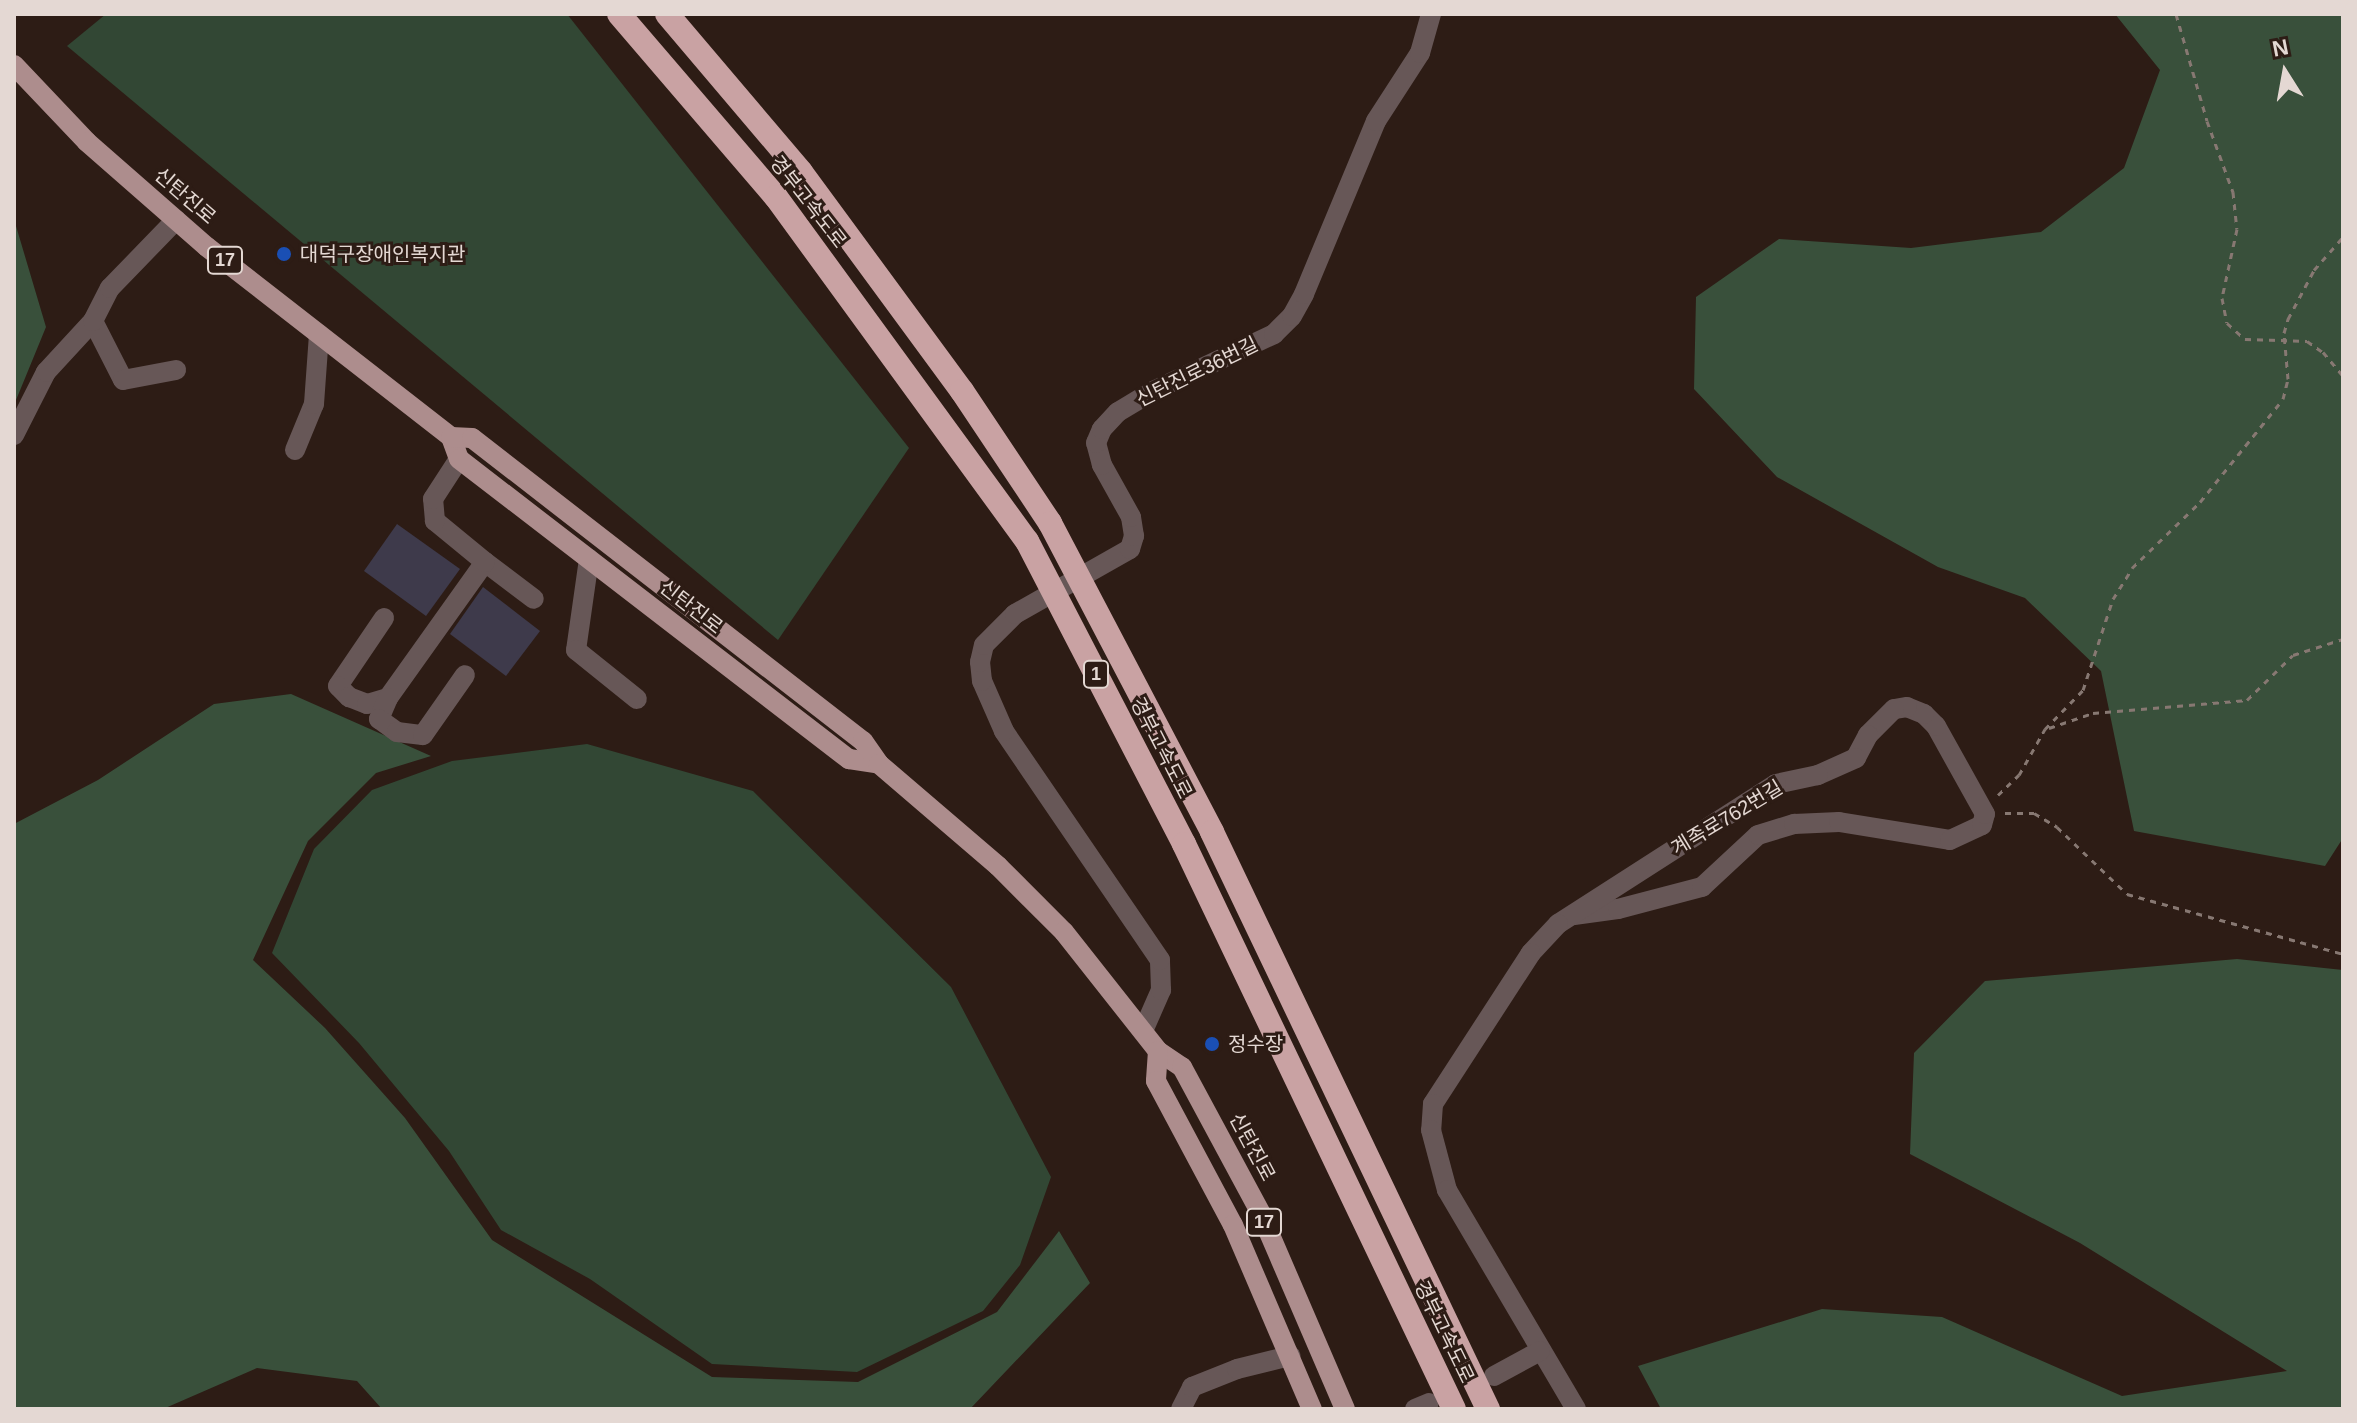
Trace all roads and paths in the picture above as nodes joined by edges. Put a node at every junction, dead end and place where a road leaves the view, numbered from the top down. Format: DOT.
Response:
graph roads {
  1 [pos="619,14"];
  2 [pos="667,14"];
  3 [pos="1431,14"];
  4 [pos="2176,14"];
  5 [pos="14,65"];
  6 [pos="176,220"];
  7 [pos="2343,237"];
  8 [pos="93,321"];
  9 [pos="319,334"];
  10 [pos="2283,342"];
  11 [pos="176,370"];
  12 [pos="2343,376"];
  13 [pos="14,435"];
  14 [pos="451,437"];
  15 [pos="295,450"];
  16 [pos="459,459"];
  17 [pos="589,559"];
  18 [pos="485,562"];
  19 [pos="534,599"];
  20 [pos="384,618"];
  21 [pos="2343,639"];
  22 [pos="465,675"];
  23 [pos="388,698"];
  24 [pos="637,699"];
  25 [pos="2045,729"];
  26 [pos="879,764"];
  27 [pos="1985,814"];
  28 [pos="1574,915"];
  29 [pos="2343,954"];
  30 [pos="1143,1031"];
  31 [pos="1158,1051"];
  32 [pos="1540,1351"];
  33 [pos="1290,1356"];
  34 [pos="1494,1376"];
  35 [pos="1181,1409"];
  36 [pos="1312,1409"];
  37 [pos="1345,1409"];
  38 [pos="1454,1409"];
  39 [pos="1488,1409"];
  40 [pos="1576,1409"];
  1 -- 38 [label="highway, 경부고속도로 / 1"];
  2 -- 39 [label="highway, 경부고속도로 / 1"];
  3 -- 30 [label="street, 신탄진로36번길"];
  4 -- 10 [label="path"];
  5 -- 6 [label="main road, 신탄진로 / 17"];
  6 -- 8 [label="street"];
  6 -- 9 [label="main road, 신탄진로 / 17"];
  7 -- 10 [label="path"];
  8 -- 11 [label="street"];
  8 -- 13 [label="street"];
  9 -- 14 [label="main road, 신탄진로 / 17"];
  9 -- 15 [label="street"];
  10 -- 12 [label="path"];
  10 -- 25 [label="path"];
  14 -- 16 [label="main road"];
  14 -- 26 [label="main road, 신탄진로 / 17"];
  16 -- 17 [label="main road, 신탄진로 / 17"];
  16 -- 18 [label="street"];
  17 -- 24 [label="street"];
  17 -- 26 [label="main road, 신탄진로 / 17"];
  18 -- 19 [label="street"];
  18 -- 23 [label="street"];
  20 -- 23 [label="street"];
  21 -- 25 [label="path"];
  22 -- 23 [label="street"];
  25 -- 27 [label="path"];
  26 -- 30 [label="main road, 신탄진로 / 17"];
  27 -- 28 [label="street, 계족로762번길"];
  27 -- 28 [label="street, 계족로762번길"];
  27 -- 29 [label="path"];
  28 -- 32 [label="street, 계족로762번길"];
  30 -- 31 [label="main road, 신탄진로 / 17"];
  31 -- 33 [label="main road, 17"];
  31 -- 37 [label="main road, 신탄진로 / 17"];
  32 -- 34 [label="street"];
  32 -- 40 [label="street, 계족로762번길"];
  33 -- 35 [label="street"];
  33 -- 36 [label="main road, 17"];
}
